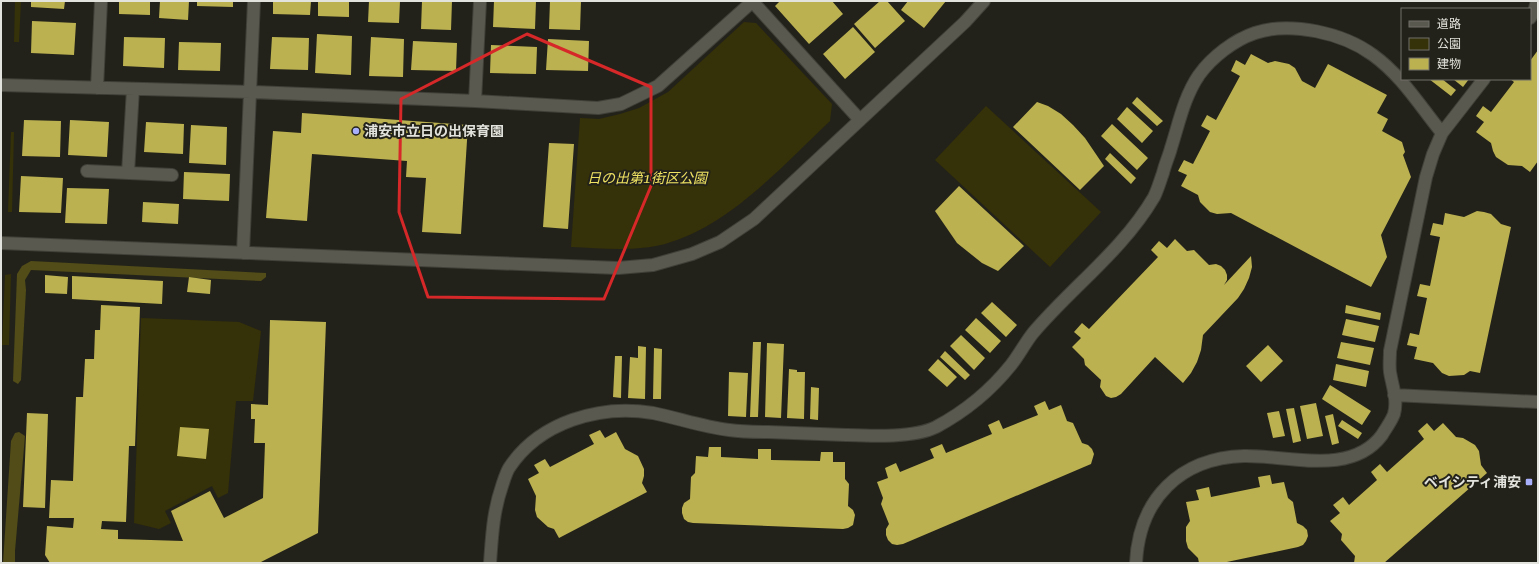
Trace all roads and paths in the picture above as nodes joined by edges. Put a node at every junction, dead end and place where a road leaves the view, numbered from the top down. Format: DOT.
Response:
graph roads {
  1 [pos="101,1"];
  2 [pos="254,1"];
  3 [pos="480,1"];
  4 [pos="753,1"];
  5 [pos="984,1"];
  6 [pos="1537,1"];
  7 [pos="1531,16"];
  8 [pos="1483,80"];
  9 [pos="1,86"];
  10 [pos="97,88"];
  11 [pos="133,89"];
  12 [pos="250,92"];
  13 [pos="476,101"];
  14 [pos="860,120"];
  15 [pos="1442,133"];
  16 [pos="86,171"];
  17 [pos="128,173"];
  18 [pos="172,175"];
  19 [pos="1,243"];
  20 [pos="243,253"];
  21 [pos="1394,395"];
  22 [pos="1538,402"];
  23 [pos="490,563"];
  24 [pos="1136,563"];
  1 -- 10 [label="street"];
  2 -- 12 [label="street"];
  3 -- 13 [label="street"];
  4 -- 13 [label="street"];
  4 -- 14 [label="street"];
  5 -- 14 [label="street"];
  6 -- 7 [label="street"];
  8 -- 15 [label="street"];
  9 -- 10 [label="street"];
  10 -- 11 [label="street"];
  11 -- 12 [label="street"];
  11 -- 17 [label="street"];
  12 -- 13 [label="street"];
  12 -- 20 [label="street"];
  14 -- 20 [label="street"];
  15 -- 21 [label="street"];
  15 -- 23 [label="street"];
  16 -- 17 [label="street"];
  17 -- 18 [label="street"];
  19 -- 20 [label="street"];
  21 -- 22 [label="street"];
  21 -- 24 [label="street"];
}
